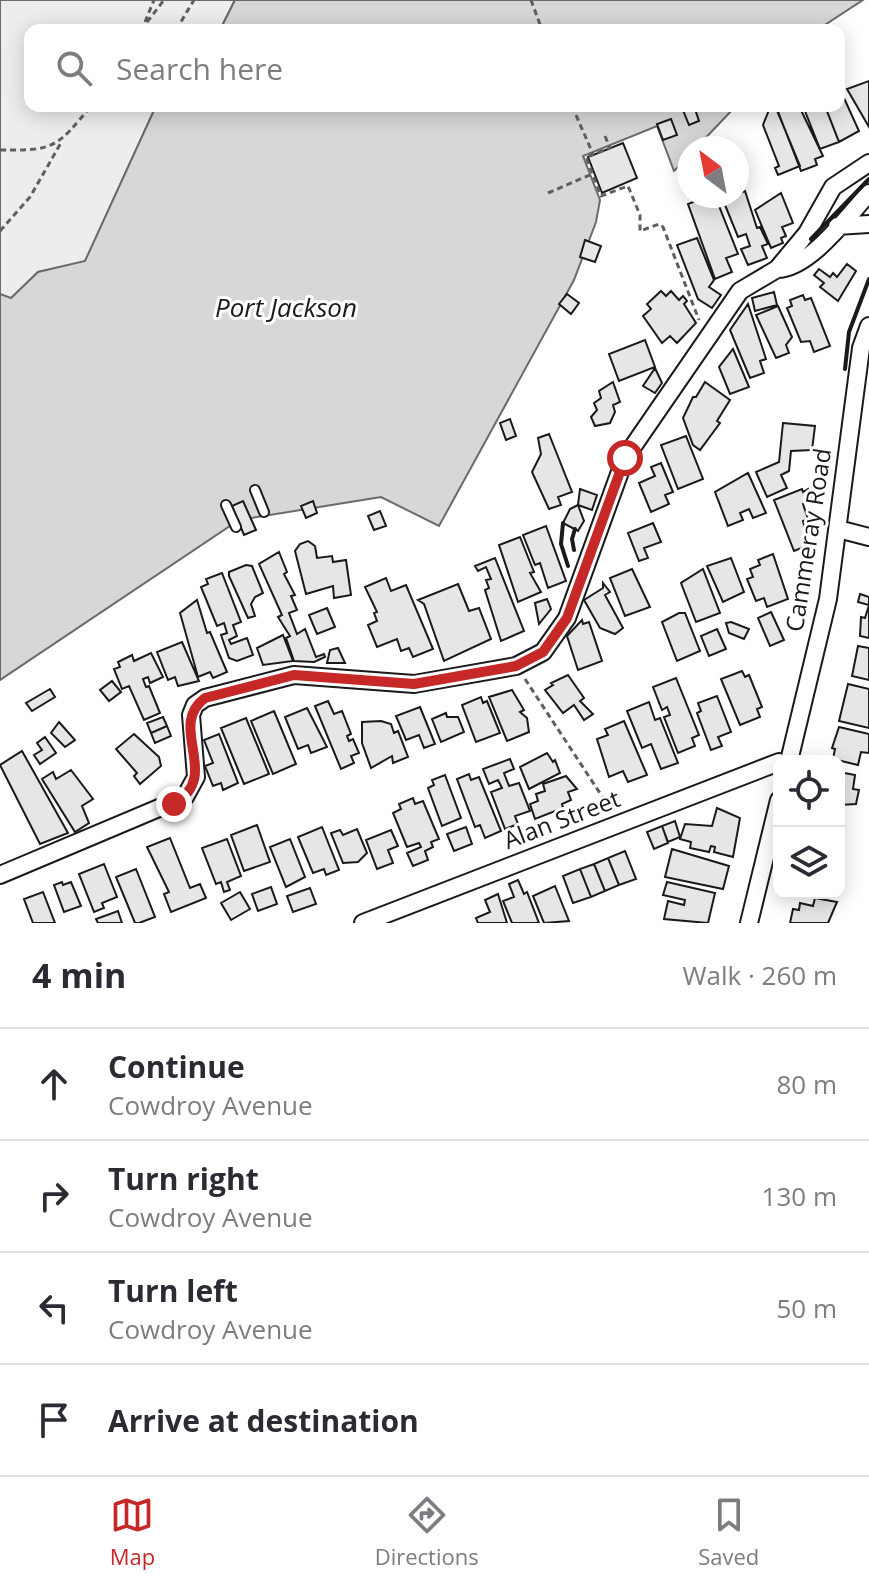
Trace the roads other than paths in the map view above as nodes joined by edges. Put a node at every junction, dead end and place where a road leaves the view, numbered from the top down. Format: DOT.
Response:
graph roads {
  1 [pos="869,163"];
  2 [pos="869,193"];
  3 [pos="862,204"];
  4 [pos="869,224"];
  5 [pos="837,226"];
  6 [pos="777,269"];
  7 [pos="869,326"];
  8 [pos="255,490"];
  9 [pos="226,505"];
  10 [pos="264,512"];
  11 [pos="236,527"];
  12 [pos="838,529"];
  13 [pos="869,537"];
  14 [pos="785,755"];
  15 [pos="773,764"];
  16 [pos="773,825"];
  17 [pos="0,875"];
  18 [pos="363,923"];
  19 [pos="749,923"];
  1 -- 6 [label="street"];
  2 -- 3 [label="street"];
  3 -- 5 [label="street"];
  4 -- 5 [label="street"];
  5 -- 6 [label="street"];
  6 -- 17 [label="street"];
  7 -- 12 [label="street, Cammeray Road"];
  8 -- 10 [label="lane"];
  9 -- 11 [label="lane"];
  12 -- 13 [label="street"];
  12 -- 14 [label="street, Cammeray Road"];
  15 -- 18 [label="street, Alan Street"];
  16 -- 19 [label="street"];
}
